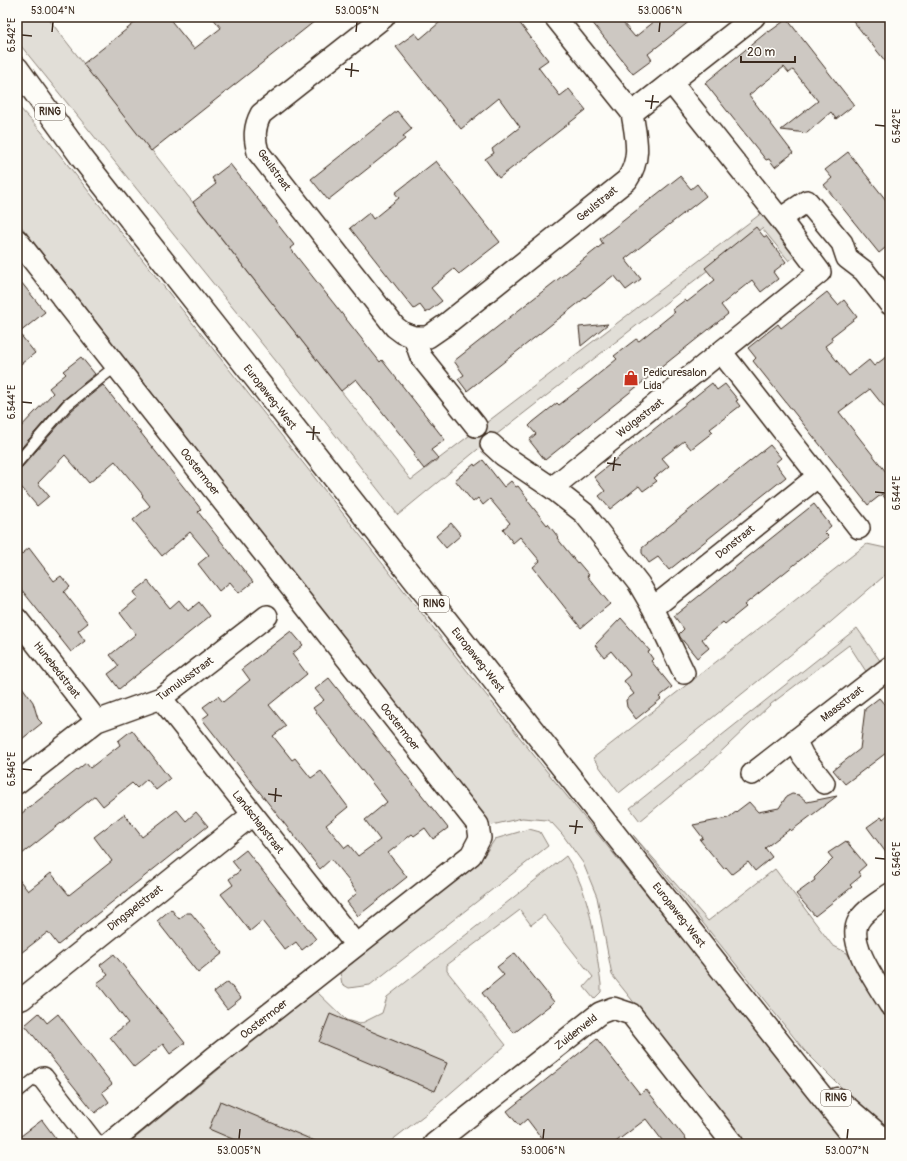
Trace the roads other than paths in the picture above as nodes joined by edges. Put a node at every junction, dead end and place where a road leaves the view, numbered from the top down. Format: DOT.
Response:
graph roads {
  1 [pos="384,17"];
  2 [pos="555,17"];
  3 [pos="754,17"];
  4 [pos="17,68"];
  5 [pos="672,82"];
  6 [pos="17,87"];
  7 [pos="632,113"];
  8 [pos="82,158"];
  9 [pos="780,220"];
  10 [pos="17,240"];
  11 [pos="847,258"];
  12 [pos="820,272"];
  13 [pos="890,304"];
  14 [pos="414,337"];
  15 [pos="722,353"];
  16 [pos="116,366"];
  17 [pos="476,426"];
  18 [pos="491,444"];
  19 [pos="17,463"];
  20 [pos="818,476"];
  21 [pos="552,488"];
  22 [pos="859,528"];
  23 [pos="653,608"];
  24 [pos="267,616"];
  25 [pos="17,619"];
  26 [pos="890,667"];
  27 [pos="684,672"];
  28 [pos="161,698"];
  29 [pos="97,721"];
  30 [pos="795,740"];
  31 [pos="752,774"];
  32 [pos="17,782"];
  33 [pos="824,783"];
  34 [pos="252,815"];
  35 [pos="890,894"];
  36 [pos="356,945"];
  37 [pos="17,1000"];
  38 [pos="890,1005"];
  39 [pos="786,1049"];
  40 [pos="43,1078"];
  41 [pos="17,1093"];
  42 [pos="94,1144"];
  43 [pos="109,1144"];
  44 [pos="434,1144"];
  45 [pos="733,1144"];
  46 [pos="862,1144"];
  47 [pos="889,1144"];
  1 -- 14 [label="street, Geulstraat"];
  2 -- 7 [label="street"];
  3 -- 5 [label="street"];
  4 -- 8 [label="main road, Europaweg-West / RING"];
  5 -- 7 [label="street"];
  5 -- 9 [label="street"];
  6 -- 8 [label="main road, Europaweg-West / RING"];
  7 -- 14 [label="street, Geulstraat"];
  8 -- 39 [label="main road, Europaweg-West / RING"];
  9 -- 11 [label="street"];
  9 -- 12 [label="street"];
  10 -- 16 [label="street, Oostermoer"];
  11 -- 12 [label="street, Wolgastraat"];
  11 -- 13 [label="street"];
  12 -- 15 [label="street, Wolgastraat"];
  14 -- 17 [label="street"];
  15 -- 20 [label="street"];
  15 -- 21 [label="street, Wolgastraat"];
  16 -- 19 [label="lane"];
  16 -- 36 [label="street, Oostermoer"];
  18 -- 21 [label="street"];
  20 -- 22 [label="street"];
  20 -- 23 [label="street, Donstraat"];
  21 -- 23 [label="street"];
  23 -- 27 [label="street"];
  24 -- 28 [label="street, Tumulusstraat"];
  25 -- 29 [label="street, Hunebedstraat"];
  26 -- 30 [label="street, Maasstraat"];
  28 -- 29 [label="street, Tumulusstraat"];
  28 -- 34 [label="street, Landschapstraat"];
  29 -- 32 [label="street, Tumulusstraat"];
  30 -- 31 [label="street, Maasstraat"];
  30 -- 33 [label="street"];
  34 -- 36 [label="street, Landschapstraat"];
  34 -- 37 [label="street, Dingspelstraat"];
  35 -- 38 [label="street"];
  36 -- 43 [label="street, Oostermoer"];
  39 -- 46 [label="main road, Europaweg-West / RING"];
  39 -- 47 [label="main road, Europaweg-West / RING"];
  40 -- 41 [label="lane"];
  40 -- 42 [label="street"];
  44 -- 45 [label="street, Zuidenveld"];
}
